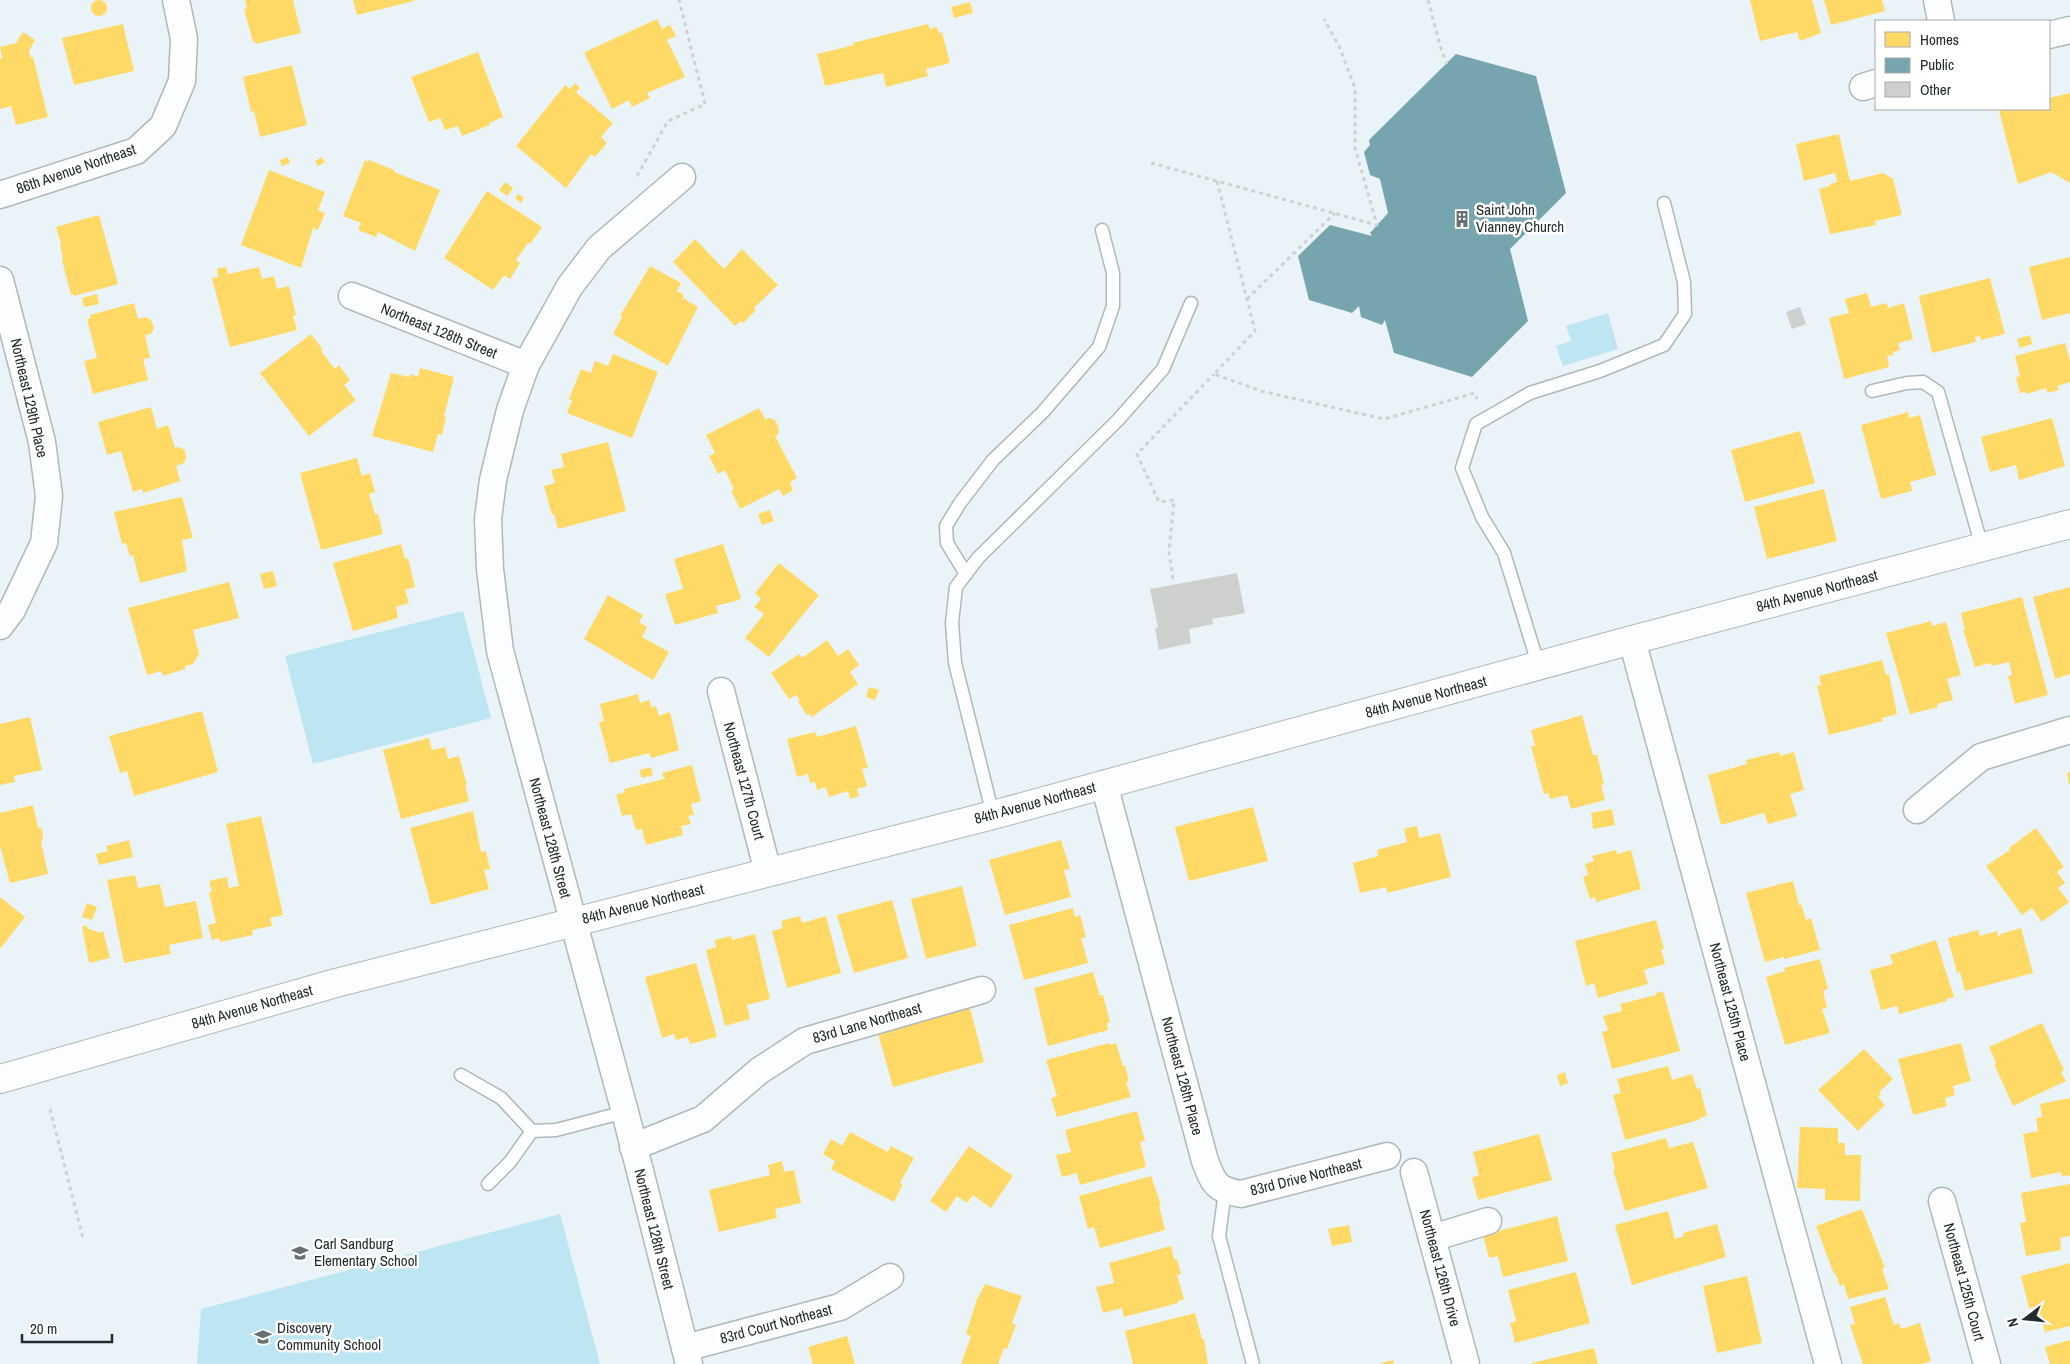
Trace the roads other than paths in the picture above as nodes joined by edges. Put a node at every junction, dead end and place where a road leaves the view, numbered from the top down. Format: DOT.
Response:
graph roads {
  1 [pos="176,0"];
  2 [pos="1937,0"];
  3 [pos="1941,20"];
  4 [pos="2070,30"];
  5 [pos="2050,35"];
  6 [pos="682,177"];
  7 [pos="0,195"];
  8 [pos="1664,203"];
  9 [pos="1102,230"];
  10 [pos="0,280"];
  11 [pos="352,296"];
  12 [pos="1191,303"];
  13 [pos="526,365"];
  14 [pos="1872,391"];
  15 [pos="2070,524"];
  16 [pos="1982,547"];
  17 [pos="966,574"];
  18 [pos="0,626"];
  19 [pos="1632,640"];
  20 [pos="1539,667"];
  21 [pos="721,691"];
  22 [pos="2070,730"];
  23 [pos="1104,784"];
  24 [pos="1917,810"];
  25 [pos="993,815"];
  26 [pos="768,872"];
  27 [pos="572,922"];
  28 [pos="982,990"];
  29 [pos="461,1075"];
  30 [pos="0,1079"];
  31 [pos="625,1112"];
  32 [pos="532,1131"];
  33 [pos="633,1147"];
  34 [pos="1387,1156"];
  35 [pos="1414,1172"];
  36 [pos="488,1184"];
  37 [pos="1224,1191"];
  38 [pos="1942,1200"];
  39 [pos="1488,1221"];
  40 [pos="1432,1238"];
  41 [pos="890,1277"];
  42 [pos="687,1356"];
  43 [pos="1253,1364"];
  44 [pos="1466,1364"];
  45 [pos="1828,1364"];
  46 [pos="1986,1364"];
  1 -- 7 [label="street, 86th Avenue Northeast"];
  2 -- 3 [label="street"];
  4 -- 5 [label="street"];
  6 -- 13 [label="street, Northeast 128th Street"];
  8 -- 20 [label="lane"];
  9 -- 17 [label="lane"];
  10 -- 18 [label="street, Northeast 129th Place"];
  11 -- 13 [label="street, Northeast 128th Street"];
  12 -- 17 [label="lane"];
  13 -- 27 [label="street, Northeast 128th Street"];
  14 -- 16 [label="lane"];
  15 -- 16 [label="street, 84th Avenue Northeast"];
  16 -- 19 [label="street, 84th Avenue Northeast"];
  17 -- 25 [label="lane"];
  19 -- 20 [label="street, 84th Avenue Northeast"];
  19 -- 45 [label="street, Northeast 125th Place"];
  20 -- 23 [label="street, 84th Avenue Northeast"];
  21 -- 26 [label="street, Northeast 127th Court"];
  22 -- 24 [label="street"];
  23 -- 25 [label="street, 84th Avenue Northeast"];
  23 -- 37 [label="street, Northeast 126th Place"];
  25 -- 26 [label="street, 84th Avenue Northeast"];
  26 -- 27 [label="street, 84th Avenue Northeast"];
  27 -- 30 [label="street, 84th Avenue Northeast"];
  27 -- 31 [label="street, Northeast 128th Street"];
  28 -- 33 [label="street, 83rd Lane Northeast"];
  29 -- 32 [label="lane"];
  31 -- 32 [label="lane"];
  31 -- 33 [label="street, Northeast 128th Street"];
  32 -- 36 [label="lane"];
  33 -- 42 [label="street, Northeast 128th Street"];
  34 -- 37 [label="street, 83rd Drive Northeast"];
  35 -- 40 [label="street, Northeast 126th Drive"];
  37 -- 43 [label="lane"];
  38 -- 46 [label="street, Northeast 125th Court"];
  39 -- 40 [label="street"];
  40 -- 44 [label="street, Northeast 126th Drive"];
  41 -- 42 [label="street, 83rd Court Northeast"];
}
